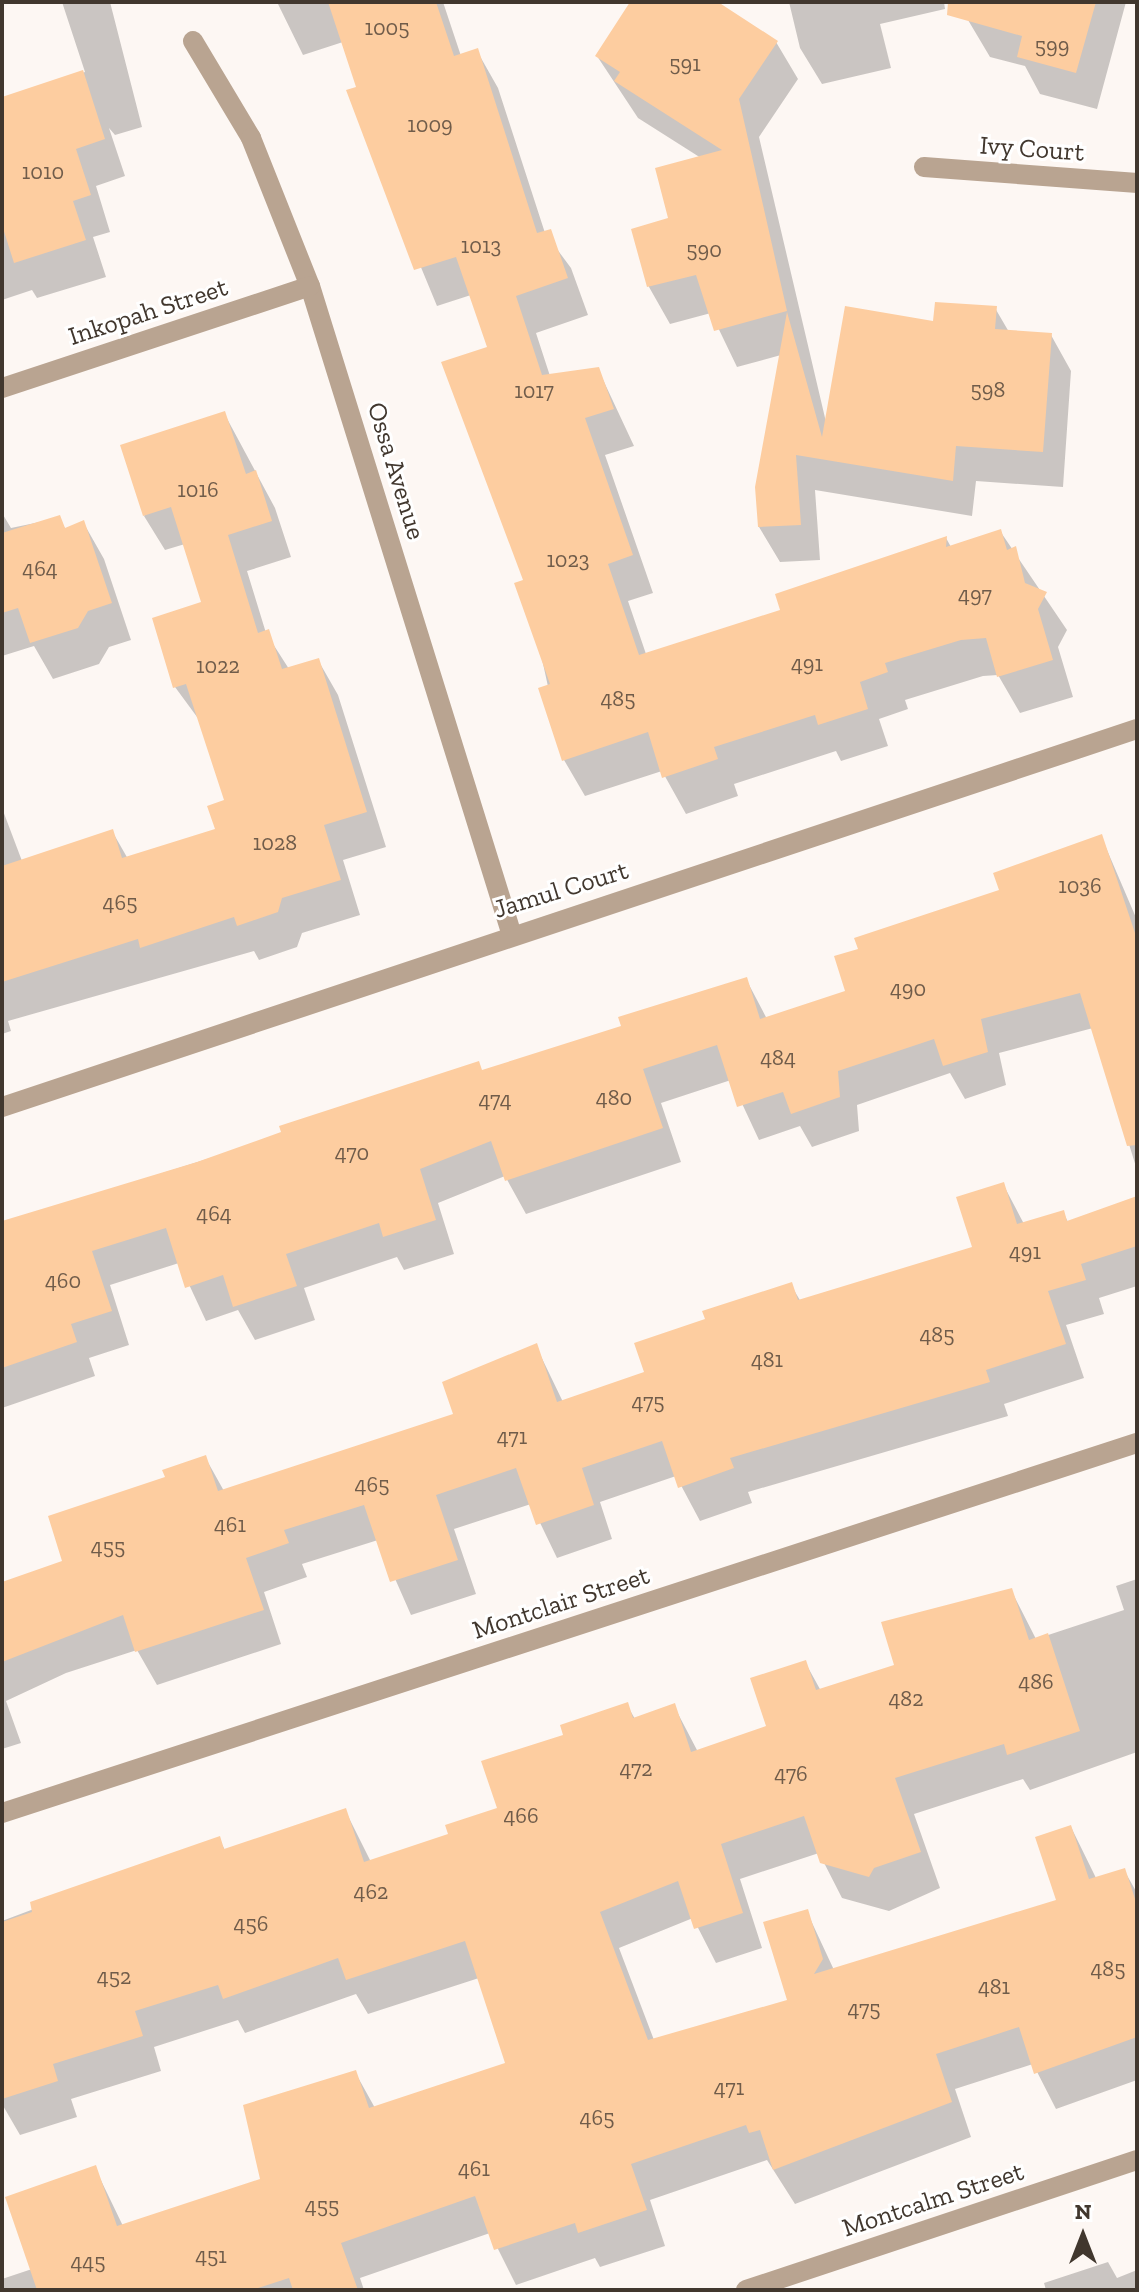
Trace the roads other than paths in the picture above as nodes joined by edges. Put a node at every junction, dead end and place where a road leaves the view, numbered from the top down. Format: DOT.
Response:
graph roads {
  1 [pos="193,41"];
  2 [pos="924,167"];
  3 [pos="1137,183"];
  4 [pos="310,286"];
  5 [pos="2,388"];
  6 [pos="1137,729"];
  7 [pos="511,932"];
  8 [pos="2,1107"];
  9 [pos="1137,1443"];
  10 [pos="2,1813"];
  11 [pos="1137,2160"];
  12 [pos="746,2290"];
  1 -- 4 [label="street, Ossa Avenue"];
  2 -- 3 [label="street, Ivy Court"];
  4 -- 5 [label="street, Inkopah Street"];
  4 -- 7 [label="street, Ossa Avenue"];
  6 -- 7 [label="street, Jamul Court"];
  7 -- 8 [label="street, Jamul Court"];
  9 -- 10 [label="street, Montclair Street"];
  11 -- 12 [label="street, Montcalm Street"];
}
